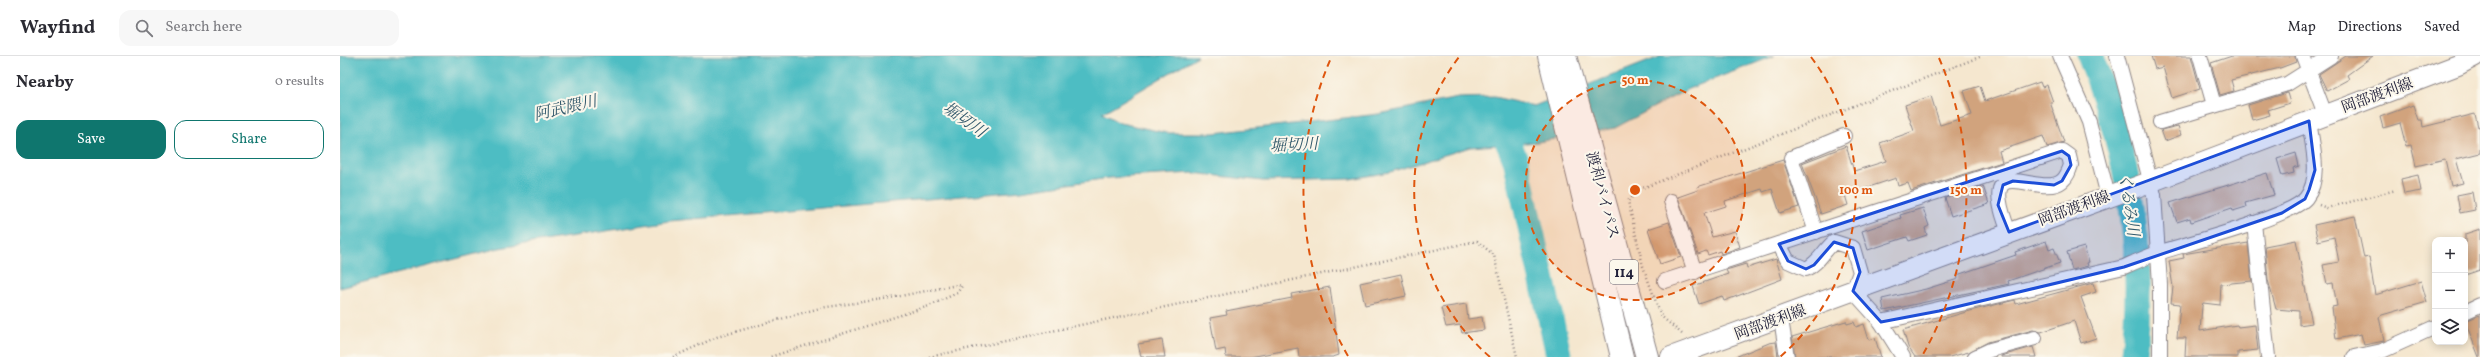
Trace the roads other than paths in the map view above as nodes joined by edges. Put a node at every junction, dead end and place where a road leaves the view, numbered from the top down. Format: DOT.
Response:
graph roads {
  1 [pos="1549,56"];
  2 [pos="1565,56"];
  3 [pos="2060,56"];
  4 [pos="2117,56"];
  5 [pos="2200,56"];
  6 [pos="2303,56"];
  7 [pos="2331,56"];
  8 [pos="2475,56"];
  9 [pos="2310,70"];
  10 [pos="2214,105"];
  11 [pos="2317,118"];
  12 [pos="2160,122"];
  13 [pos="1844,136"];
  14 [pos="2150,182"];
  15 [pos="1591,191"];
  16 [pos="2111,195"];
  17 [pos="1671,201"];
  18 [pos="2254,223"];
  19 [pos="1816,232"];
  20 [pos="2010,232"];
  21 [pos="1779,244"];
  22 [pos="2158,253"];
  23 [pos="1694,272"];
  24 [pos="1665,281"];
  25 [pos="1853,291"];
  26 [pos="2480,305"];
  27 [pos="2468,311"];
  28 [pos="1781,318"];
  29 [pos="1881,322"];
  30 [pos="2432,328"];
  31 [pos="2035,338"];
  32 [pos="1622,357"];
  33 [pos="1647,357"];
  34 [pos="1671,357"];
  35 [pos="1787,357"];
  36 [pos="1903,357"];
  37 [pos="1974,357"];
  38 [pos="2160,357"];
  39 [pos="2268,357"];
  40 [pos="2354,357"];
  1 -- 15 [label="highway, 渡利バイパス / 114"];
  2 -- 15 [label="highway, 渡利バイパス / 114"];
  3 -- 16 [label="street"];
  4 -- 14 [label="street"];
  5 -- 10 [label="street"];
  6 -- 9 [label="street"];
  7 -- 9 [label="street"];
  8 -- 11 [label="main road, 岡部渡利線"];
  9 -- 10 [label="street"];
  9 -- 11 [label="street"];
  10 -- 12 [label="street"];
  11 -- 14 [label="main road, 岡部渡利線"];
  11 -- 18 [label="street"];
  13 -- 19 [label="street"];
  14 -- 16 [label="main road, 岡部渡利線"];
  14 -- 22 [label="street"];
  15 -- 32 [label="highway, 渡利バイパス / 114"];
  15 -- 33 [label="highway, 渡利バイパス / 114"];
  16 -- 20 [label="main road, 岡部渡利線"];
  17 -- 23 [label="street"];
  18 -- 22 [label="street"];
  18 -- 39 [label="street"];
  19 -- 20 [label="street"];
  19 -- 21 [label="street"];
  20 -- 25 [label="main road, 岡部渡利線"];
  21 -- 23 [label="street"];
  21 -- 25 [label="street"];
  22 -- 29 [label="street"];
  22 -- 38 [label="street"];
  23 -- 24 [label="street"];
  25 -- 28 [label="main road, 岡部渡利線"];
  25 -- 29 [label="street"];
  26 -- 27 [label="street"];
  28 -- 34 [label="main road, 岡部渡利線"];
  28 -- 35 [label="street"];
  29 -- 36 [label="street"];
  30 -- 40 [label="street"];
  31 -- 37 [label="street"];
}
